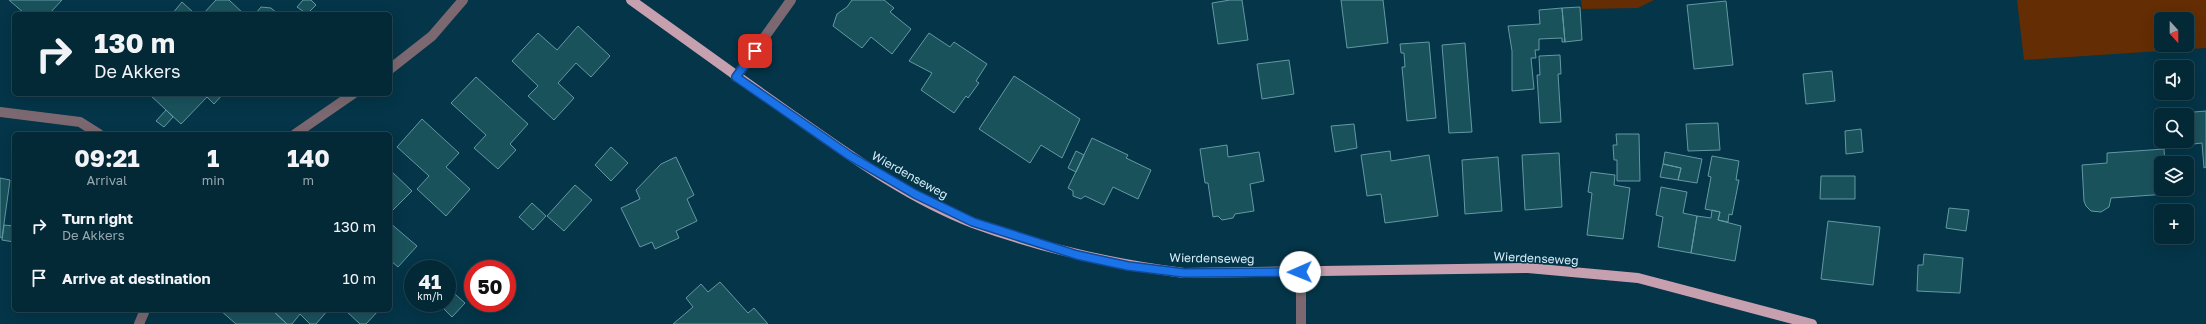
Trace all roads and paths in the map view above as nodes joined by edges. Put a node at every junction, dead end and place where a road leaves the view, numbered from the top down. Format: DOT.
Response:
graph roads {
  1 [pos="463,0"];
  2 [pos="631,0"];
  3 [pos="791,0"];
  4 [pos="392,67"];
  5 [pos="736,77"];
  6 [pos="350,96"];
  7 [pos="0,112"];
  8 [pos="96,132"];
  9 [pos="298,132"];
  10 [pos="1300,272"];
  11 [pos="144,312"];
  12 [pos="139,324"];
  13 [pos="1301,324"];
  14 [pos="1812,324"];
  1 -- 4 [label="street"];
  2 -- 5 [label="main road, Wierdenseweg"];
  3 -- 5 [label="street"];
  5 -- 10 [label="main road, Wierdenseweg"];
  6 -- 9 [label="street"];
  7 -- 8 [label="street"];
  10 -- 13 [label="street"];
  10 -- 14 [label="main road, Wierdenseweg"];
  11 -- 12 [label="street"];
}
